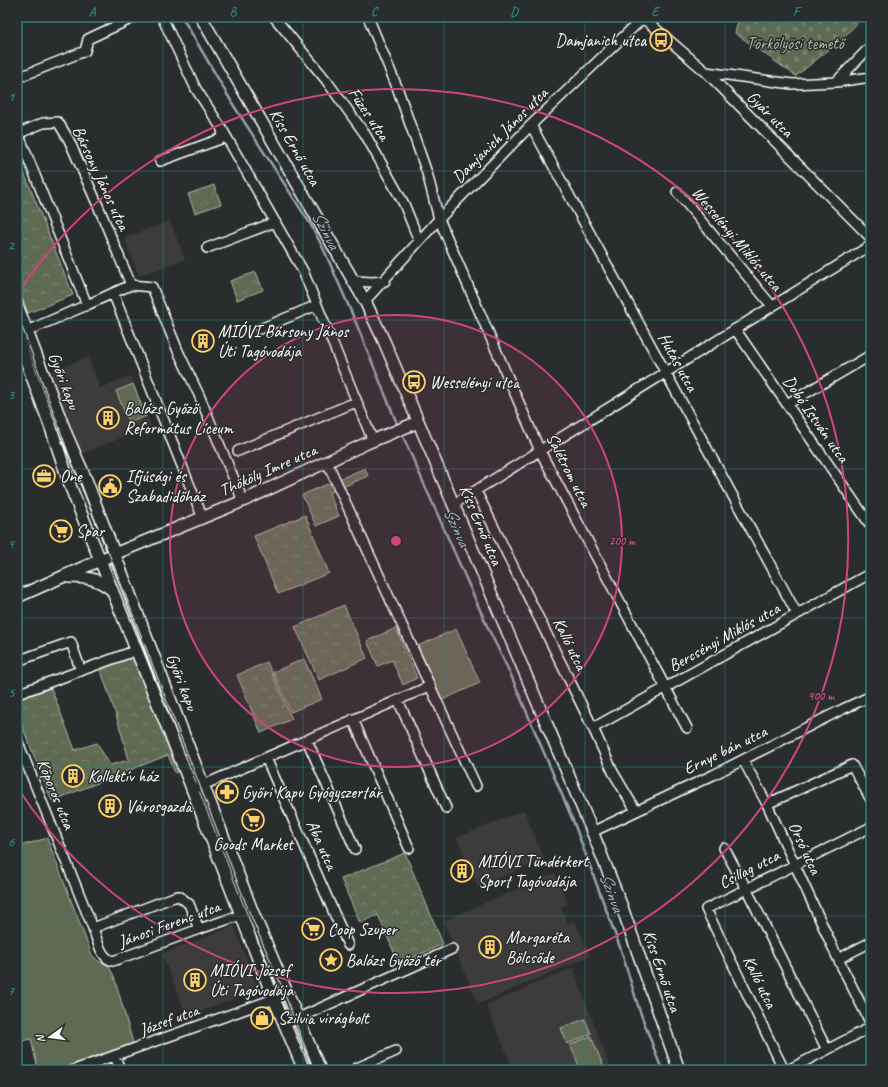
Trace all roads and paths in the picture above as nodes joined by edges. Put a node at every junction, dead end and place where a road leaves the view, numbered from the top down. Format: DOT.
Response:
graph roads {
  1 [pos="134,17"];
  2 [pos="162,17"];
  3 [pos="202,17"];
  4 [pos="274,17"];
  5 [pos="368,17"];
  6 [pos="642,17"];
  7 [pos="871,46"];
  8 [pos="706,72"];
  9 [pos="724,75"];
  10 [pos="871,77"];
  11 [pos="17,78"];
  12 [pos="836,82"];
  13 [pos="720,86"];
  14 [pos="531,125"];
  15 [pos="222,129"];
  16 [pos="18,134"];
  17 [pos="160,161"];
  18 [pos="677,192"];
  19 [pos="439,219"];
  20 [pos="276,223"];
  21 [pos="871,238"];
  22 [pos="420,241"];
  23 [pos="871,245"];
  24 [pos="208,248"];
  25 [pos="384,280"];
  26 [pos="354,281"];
  27 [pos="131,285"];
  28 [pos="113,293"];
  29 [pos="365,301"];
  30 [pos="17,305"];
  31 [pos="87,305"];
  32 [pos="317,305"];
  33 [pos="772,306"];
  34 [pos="260,329"];
  35 [pos="735,329"];
  36 [pos="20,334"];
  37 [pos="871,355"];
  38 [pos="25,356"];
  39 [pos="666,373"];
  40 [pos="356,402"];
  41 [pos="787,404"];
  42 [pos="413,425"];
  43 [pos="373,441"];
  44 [pos="238,451"];
  45 [pos="540,451"];
  46 [pos="327,462"];
  47 [pos="476,491"];
  48 [pos="243,501"];
  49 [pos="454,504"];
  50 [pos="202,516"];
  51 [pos="871,526"];
  52 [pos="115,554"];
  53 [pos="100,560"];
  54 [pos="871,573"];
  55 [pos="66,576"];
  56 [pos="112,590"];
  57 [pos="17,597"];
  58 [pos="797,614"];
  59 [pos="137,650"];
  60 [pos="17,661"];
  61 [pos="81,671"];
  62 [pos="430,686"];
  63 [pos="666,688"];
  64 [pos="17,694"];
  65 [pos="871,696"];
  66 [pos="398,700"];
  67 [pos="353,719"];
  68 [pos="594,728"];
  69 [pos="687,728"];
  70 [pos="17,740"];
  71 [pos="307,740"];
  72 [pos="266,758"];
  73 [pos="743,760"];
  74 [pos="203,786"];
  75 [pos="476,786"];
  76 [pos="192,790"];
  77 [pos="871,800"];
  78 [pos="767,804"];
  79 [pos="446,808"];
  80 [pos="636,811"];
  81 [pos="871,827"];
  82 [pos="592,832"];
  83 [pos="409,848"];
  84 [pos="724,848"];
  85 [pos="355,849"];
  86 [pos="795,864"];
  87 [pos="746,888"];
  88 [pos="706,909"];
  89 [pos="240,915"];
  90 [pos="93,928"];
  91 [pos="199,929"];
  92 [pos="871,942"];
  93 [pos="348,945"];
  94 [pos="452,949"];
  95 [pos="838,959"];
  96 [pos="288,994"];
  97 [pos="274,999"];
  98 [pos="298,1018"];
  99 [pos="285,1024"];
  100 [pos="871,1025"];
  101 [pos="827,1050"];
  102 [pos="396,1051"];
  103 [pos="115,1056"];
  104 [pos="74,1070"];
  105 [pos="120,1070"];
  106 [pos="304,1070"];
  107 [pos="320,1070"];
  108 [pos="355,1070"];
  109 [pos="679,1070"];
  110 [pos="784,1070"];
  111 [pos="788,1070"];
  1 -- 11 [label="street"];
  2 -- 15 [label="street"];
  3 -- 26 [label="street, Kiss Ernő utca"];
  4 -- 22 [label="street, Füzes utca"];
  5 -- 19 [label="street, Salétrom utca"];
  6 -- 8 [label="street, Gyár utca"];
  6 -- 14 [label="street, Damjanich János utca"];
  7 -- 12 [label="street"];
  8 -- 9 [label="street"];
  8 -- 13 [label="street, Gyár utca"];
  9 -- 12 [label="street"];
  9 -- 13 [label="street"];
  10 -- 12 [label="street"];
  13 -- 21 [label="street, Gyár utca"];
  14 -- 19 [label="street, Damjanich János utca"];
  14 -- 39 [label="street, Hutás utca"];
  15 -- 17 [label="street"];
  15 -- 20 [label="street"];
  16 -- 27 [label="street, Bársony János utca"];
  16 -- 31 [label="street, Bársony János utca"];
  18 -- 33 [label="street, Wesselényi Miklós utca"];
  19 -- 22 [label="street, Damjanich János utca"];
  19 -- 45 [label="street, Salétrom utca"];
  20 -- 24 [label="street"];
  20 -- 32 [label="street"];
  22 -- 25 [label="street, Damjanich János utca"];
  23 -- 33 [label="street, Wesselényi Miklós utca"];
  25 -- 26 [label="street"];
  25 -- 29 [label="street, Damjanich János utca"];
  26 -- 29 [label="street, Kiss Ernő utca"];
  27 -- 28 [label="street"];
  27 -- 48 [label="street"];
  28 -- 31 [label="street"];
  28 -- 50 [label="street"];
  29 -- 42 [label="street, Kiss Ernő utca"];
  30 -- 36 [label="street, Győri kapu"];
  31 -- 36 [label="street"];
  32 -- 34 [label="street"];
  32 -- 40 [label="street"];
  33 -- 35 [label="street, Wesselényi Miklós utca"];
  35 -- 39 [label="street, Wesselényi Miklós utca"];
  35 -- 41 [label="street, Dobó István utca"];
  36 -- 38 [label="street, Győri kapu"];
  37 -- 41 [label="street"];
  38 -- 52 [label="street, Győri kapu"];
  38 -- 53 [label="street, Győri kapu"];
  39 -- 45 [label="street, Wesselényi Miklós utca"];
  39 -- 58 [label="street, Hutás utca"];
  40 -- 43 [label="street"];
  40 -- 44 [label="street"];
  41 -- 51 [label="street, Dobó István utca"];
  42 -- 43 [label="street, Thököly Imre utca"];
  42 -- 49 [label="street, Kiss Ernő utca"];
  43 -- 46 [label="street, Thököly Imre utca"];
  45 -- 47 [label="street, Wesselényi Miklós utca"];
  45 -- 63 [label="street, Salétrom utca"];
  46 -- 48 [label="street, Thököly Imre utca"];
  46 -- 62 [label="street"];
  47 -- 49 [label="street, Wesselényi Miklós utca"];
  47 -- 68 [label="street, Kalló utca"];
  48 -- 50 [label="street, Thököly Imre utca"];
  49 -- 82 [label="street, Kiss Ernő utca"];
  50 -- 52 [label="street, Thököly Imre utca"];
  52 -- 53 [label="street, Thököly Imre utca"];
  52 -- 74 [label="street, Győri kapu"];
  53 -- 55 [label="street, Thököly Imre utca"];
  53 -- 56 [label="street, Győri kapu"];
  54 -- 58 [label="street, Bercsényi Miklós utca"];
  55 -- 56 [label="street, Thököly Imre utca"];
  55 -- 57 [label="street, Thököly Imre utca"];
  56 -- 59 [label="street, Győri kapu"];
  58 -- 63 [label="street, Bercsényi Miklós utca"];
  59 -- 61 [label="street"];
  59 -- 76 [label="street, Győri kapu"];
  60 -- 61 [label="street"];
  61 -- 64 [label="street"];
  62 -- 66 [label="street"];
  62 -- 75 [label="street"];
  63 -- 68 [label="street, Bercsényi Miklós utca"];
  63 -- 69 [label="street, Salétrom utca"];
  65 -- 73 [label="street, Ernye bán utca"];
  66 -- 67 [label="street"];
  66 -- 79 [label="street"];
  67 -- 71 [label="street"];
  67 -- 83 [label="street"];
  68 -- 80 [label="street, Kalló utca"];
  70 -- 90 [label="street, Kőporos utca"];
  71 -- 72 [label="street"];
  71 -- 85 [label="street, Aba utca"];
  72 -- 74 [label="street"];
  72 -- 93 [label="street, Aba utca"];
  73 -- 78 [label="street, Orsó utca"];
  73 -- 80 [label="street, Ernye bán utca"];
  74 -- 76 [label="street"];
  74 -- 96 [label="street, Győri kapu"];
  76 -- 89 [label="street, Győri kapu"];
  77 -- 78 [label="street"];
  78 -- 86 [label="street, Orsó utca"];
  80 -- 82 [label="street, Ernye bán utca"];
  81 -- 86 [label="street, Csillag utca"];
  82 -- 109 [label="street, Kiss Ernő utca"];
  84 -- 87 [label="street"];
  86 -- 87 [label="street, Csillag utca"];
  86 -- 95 [label="street, Orsó utca"];
  87 -- 88 [label="street, Csillag utca"];
  87 -- 101 [label="street"];
  88 -- 110 [label="street, Kalló utca"];
  89 -- 91 [label="street, Jánosi Ferenc utca"];
  89 -- 97 [label="street, Győri kapu"];
  90 -- 91 [label="street"];
  90 -- 91 [label="street, Jánosi Ferenc utca"];
  92 -- 95 [label="street"];
  94 -- 98 [label="street"];
  95 -- 100 [label="street, Orsó utca"];
  96 -- 97 [label="street, József utca"];
  96 -- 98 [label="street, Győri kapu"];
  97 -- 99 [label="street, Győri kapu"];
  97 -- 103 [label="street, József utca"];
  98 -- 99 [label="street"];
  98 -- 107 [label="street, Győri kapu"];
  99 -- 106 [label="street, Győri kapu"];
  100 -- 101 [label="street"];
  101 -- 111 [label="street"];
  102 -- 108 [label="street"];
  103 -- 104 [label="street, József utca"];
  103 -- 105 [label="street"];
}
